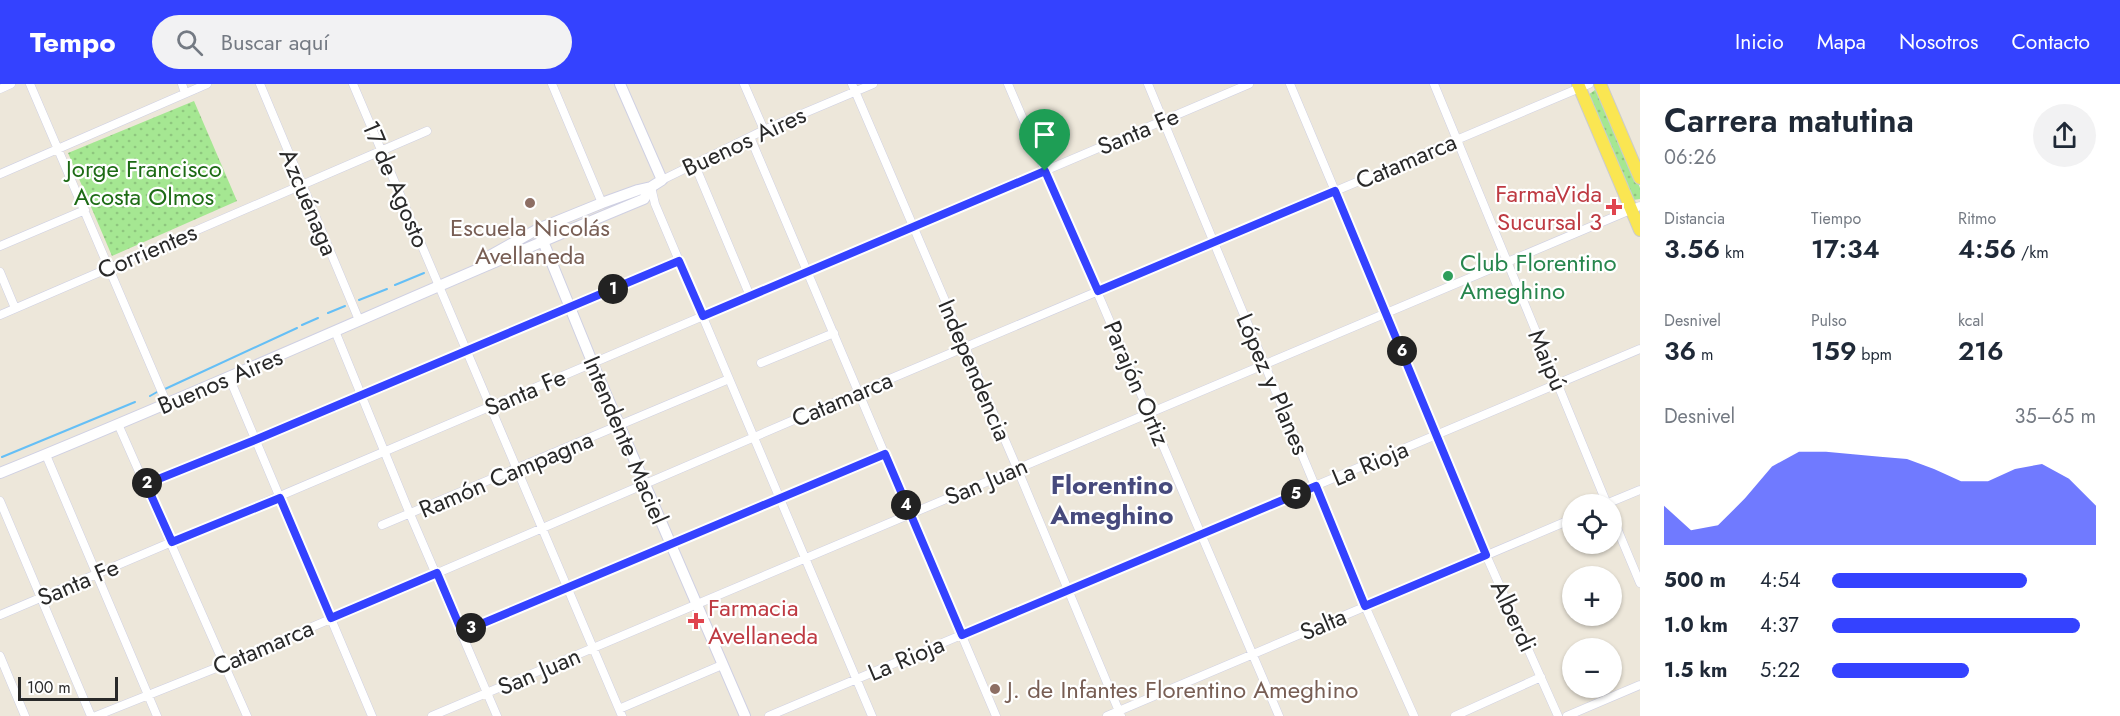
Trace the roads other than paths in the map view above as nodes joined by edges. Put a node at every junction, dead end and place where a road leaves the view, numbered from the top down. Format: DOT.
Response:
graph roads {
  1 [pos="12,84"];
  2 [pos="30,84"];
  3 [pos="182,84"];
  4 [pos="207,84"];
  5 [pos="260,84"];
  6 [pos="353,84"];
  7 [pos="552,84"];
  8 [pos="620,84"];
  9 [pos="744,84"];
  10 [pos="873,84"];
  11 [pos="1008,84"];
  12 [pos="1148,84"];
  13 [pos="1249,84"];
  14 [pos="1290,84"];
  15 [pos="1434,84"];
  16 [pos="1600,84"];
  17 [pos="1582,85"];
  18 [pos="1237,86"];
  19 [pos="854,88"];
  20 [pos="0,89"];
  21 [pos="185,93"];
  22 [pos="1164,121"];
  23 [pos="764,130"];
  24 [pos="427,131"];
  25 [pos="750,136"];
  26 [pos="1456,139"];
  27 [pos="58,150"];
  28 [pos="380,151"];
  29 [pos="694,163"];
  30 [pos="1045,171"];
  31 [pos="0,174"];
  32 [pos="1640,178"];
  33 [pos="662,180"];
  34 [pos="302,185"];
  35 [pos="651,187"];
  36 [pos="1335,191"];
  37 [pos="602,203"];
  38 [pos="1636,208"];
  39 [pos="85,210"];
  40 [pos="914,227"];
  41 [pos="538,229"];
  42 [pos="1640,230"];
  43 [pos="543,241"];
  44 [pos="1214,242"];
  45 [pos="0,246"];
  46 [pos="679,261"];
  47 [pos="1507,261"];
  48 [pos="108,268"];
  49 [pos="0,272"];
  50 [pos="808,272"];
  51 [pos="439,285"];
  52 [pos="1098,291"];
  53 [pos="750,296"];
  54 [pos="570,307"];
  55 [pos="15,308"];
  56 [pos="1386,312"];
  57 [pos="0,315"];
  58 [pos="703,316"];
  59 [pos="359,320"];
  60 [pos="335,331"];
  61 [pos="834,333"];
  62 [pos="964,347"];
  63 [pos="467,350"];
  64 [pos="1640,350"];
  65 [pos="761,363"];
  66 [pos="593,364"];
  67 [pos="1264,364"];
  68 [pos="229,377"];
  69 [pos="729,379"];
  70 [pos="1558,384"];
  71 [pos="859,392"];
  72 [pos="361,395"];
  73 [pos="167,404"];
  74 [pos="491,406"];
  75 [pos="1149,412"];
  76 [pos="118,424"];
  77 [pos="621,426"];
  78 [pos="1436,434"];
  79 [pos="754,437"];
  80 [pos="255,440"];
  81 [pos="385,451"];
  82 [pos="885,454"];
  83 [pos="46,455"];
  84 [pos="1017,468"];
  85 [pos="517,469"];
  86 [pos="0,473"];
  87 [pos="146,484"];
  88 [pos="645,484"];
  89 [pos="1316,486"];
  90 [pos="1640,490"];
  91 [pos="1603,494"];
  92 [pos="280,498"];
  93 [pos="780,498"];
  94 [pos="1622,498"];
  95 [pos="0,501"];
  96 [pos="410,514"];
  97 [pos="910,514"];
  98 [pos="1562,523"];
  99 [pos="382,525"];
  100 [pos="542,528"];
  101 [pos="1200,535"];
  102 [pos="1622,540"];
  103 [pos="172,542"];
  104 [pos="670,544"];
  105 [pos="1486,555"];
  106 [pos="805,558"];
  107 [pos="437,573"];
  108 [pos="96,575"];
  109 [pos="1640,583"];
  110 [pos="567,587"];
  111 [pos="1068,590"];
  112 [pos="40,598"];
  113 [pos="696,605"];
  114 [pos="1365,606"];
  115 [pos="0,615"];
  116 [pos="331,618"];
  117 [pos="462,632"];
  118 [pos="962,635"];
  119 [pos="593,648"];
  120 [pos="1252,654"];
  121 [pos="0,656"];
  122 [pos="226,663"];
  123 [pos="722,665"];
  124 [pos="1542,677"];
  125 [pos="856,679"];
  126 [pos="1640,685"];
  127 [pos="487,692"];
  128 [pos="148,695"];
  129 [pos="620,712"];
  130 [pos="1120,713"];
  131 [pos="25,716"];
  132 [pos="91,716"];
  133 [pos="96,716"];
  134 [pos="157,716"];
  135 [pos="247,716"];
  136 [pos="372,716"];
  137 [pos="432,716"];
  138 [pos="497,716"];
  139 [pos="745,716"];
  140 [pos="769,716"];
  141 [pos="872,716"];
  142 [pos="996,716"];
  143 [pos="1107,716"];
  144 [pos="1279,716"];
  145 [pos="1414,716"];
  146 [pos="1455,716"];
  147 [pos="1558,716"];
  148 [pos="1567,716"];
  1 -- 20 [label="street"];
  2 -- 27 [label="street"];
  3 -- 21 [label="street"];
  4 -- 21 [label="street"];
  5 -- 34 [label="street, Azcuénaga"];
  6 -- 28 [label="street, 17 de Agosto"];
  7 -- 37 [label="street"];
  8 -- 33 [label="main road"];
  9 -- 23 [label="street"];
  10 -- 19 [label="street, Buenos Aires"];
  11 -- 30 [label="street, Parajón Ortiz"];
  12 -- 22 [label="street, López y Planes"];
  13 -- 18 [label="street, Santa Fe"];
  14 -- 36 [label="street, Alberdi"];
  15 -- 26 [label="street, Maipú"];
  16 -- 32 [label="main road"];
  17 -- 26 [label="street, Catamarca"];
  17 -- 38 [label="main road"];
  18 -- 22 [label="street, Santa Fe"];
  19 -- 23 [label="street, Buenos Aires"];
  19 -- 40 [label="street, Independencia"];
  21 -- 27 [label="street"];
  22 -- 30 [label="street, Santa Fe"];
  22 -- 44 [label="street, López y Planes"];
  23 -- 25 [label="street, Buenos Aires"];
  24 -- 28 [label="street, Corrientes"];
  25 -- 29 [label="street, Buenos Aires"];
  25 -- 50 [label="street"];
  26 -- 36 [label="street, Catamarca"];
  26 -- 47 [label="street, Maipú"];
  27 -- 31 [label="street"];
  27 -- 39 [label="street"];
  28 -- 34 [label="street, Corrientes"];
  28 -- 51 [label="street, 17 de Agosto"];
  29 -- 33 [label="street, Buenos Aires"];
  29 -- 53 [label="street"];
  30 -- 40 [label="street, Santa Fe"];
  30 -- 52 [label="street, Parajón Ortiz"];
  33 -- 35 [label="main road, Buenos Aires"];
  34 -- 48 [label="street, Corrientes"];
  34 -- 59 [label="street, Azcuénaga"];
  35 -- 37 [label="main road, Buenos Aires"];
  35 -- 43 [label="main road, Buenos Aires"];
  35 -- 46 [label="street"];
  36 -- 44 [label="street, Catamarca"];
  36 -- 56 [label="street, Alberdi"];
  37 -- 41 [label="main road, Buenos Aires"];
  38 -- 42 [label="main road"];
  38 -- 47 [label="street, San Juan"];
  39 -- 45 [label="street"];
  39 -- 48 [label="street"];
  40 -- 50 [label="street, Santa Fe"];
  40 -- 62 [label="street, Independencia"];
  41 -- 43 [label="main road, Intendente Maciel"];
  41 -- 51 [label="main road, Buenos Aires"];
  43 -- 51 [label="main road, Buenos Aires"];
  43 -- 54 [label="main road, Intendente Maciel"];
  44 -- 52 [label="street, Catamarca"];
  44 -- 67 [label="street, López y Planes"];
  46 -- 54 [label="street"];
  46 -- 58 [label="street"];
  47 -- 56 [label="street, San Juan"];
  47 -- 70 [label="street, Maipú"];
  48 -- 55 [label="street, Corrientes"];
  48 -- 73 [label="street"];
  49 -- 55 [label="street"];
  50 -- 53 [label="street, Santa Fe"];
  50 -- 61 [label="street"];
  51 -- 59 [label="main road, Buenos Aires"];
  51 -- 63 [label="street, 17 de Agosto"];
  52 -- 62 [label="street, Catamarca"];
  52 -- 75 [label="street, Parajón Ortiz"];
  53 -- 58 [label="street, Santa Fe"];
  54 -- 63 [label="street"];
  54 -- 66 [label="main road, Intendente Maciel"];
  55 -- 57 [label="street, Corrientes"];
  56 -- 67 [label="street, San Juan"];
  56 -- 78 [label="street, Alberdi"];
  58 -- 66 [label="street, Santa Fe"];
  58 -- 69 [label="street"];
  59 -- 60 [label="main road, Buenos Aires"];
  60 -- 68 [label="main road, Buenos Aires"];
  60 -- 72 [label="street"];
  61 -- 65 [label="street"];
  61 -- 71 [label="street"];
  62 -- 71 [label="street, Catamarca"];
  62 -- 84 [label="street, Independencia"];
  63 -- 72 [label="street"];
  63 -- 74 [label="street, 17 de Agosto"];
  64 -- 70 [label="street, La Rioja"];
  66 -- 74 [label="street, Santa Fe"];
  66 -- 77 [label="main road, Intendente Maciel"];
  67 -- 75 [label="street, San Juan"];
  67 -- 89 [label="street, López y Planes"];
  68 -- 73 [label="main road, Buenos Aires"];
  68 -- 80 [label="street"];
  69 -- 77 [label="street, Ramón Campagna"];
  69 -- 79 [label="street"];
  70 -- 78 [label="street, La Rioja"];
  70 -- 91 [label="street, Maipú"];
  71 -- 79 [label="street, Catamarca"];
  71 -- 82 [label="street"];
  72 -- 80 [label="street"];
  72 -- 81 [label="street"];
  73 -- 76 [label="main road, Buenos Aires"];
  74 -- 81 [label="street, Santa Fe"];
  74 -- 85 [label="street, 17 de Agosto"];
  75 -- 84 [label="street, San Juan"];
  75 -- 101 [label="street, Parajón Ortiz"];
  76 -- 83 [label="main road, Buenos Aires"];
  76 -- 87 [label="street"];
  77 -- 85 [label="street, Ramón Campagna"];
  77 -- 88 [label="main road, Intendente Maciel"];
  78 -- 89 [label="street, La Rioja"];
  78 -- 105 [label="street, Alberdi"];
  79 -- 88 [label="street, Catamarca"];
  79 -- 93 [label="street"];
  80 -- 87 [label="street"];
  80 -- 92 [label="street"];
  81 -- 92 [label="street, Santa Fe"];
  81 -- 96 [label="street"];
  82 -- 93 [label="street"];
  82 -- 97 [label="street"];
  83 -- 86 [label="main road, Buenos Aires"];
  83 -- 108 [label="street"];
  84 -- 97 [label="street, San Juan"];
  84 -- 111 [label="street, Independencia"];
  85 -- 96 [label="street, Ramón Campagna"];
  85 -- 100 [label="street, 17 de Agosto"];
  87 -- 103 [label="street"];
  88 -- 100 [label="street, Catamarca"];
  88 -- 104 [label="main road, Intendente Maciel"];
  89 -- 101 [label="street, La Rioja"];
  89 -- 114 [label="street, López y Planes"];
  90 -- 94 [label="street"];
  92 -- 103 [label="street, Santa Fe"];
  92 -- 116 [label="street"];
  93 -- 104 [label="street"];
  93 -- 106 [label="street"];
  95 -- 112 [label="street"];
  96 -- 99 [label="street, Ramón Campagna"];
  96 -- 107 [label="street"];
  97 -- 106 [label="street, San Juan"];
  97 -- 118 [label="street"];
  98 -- 105 [label="street, Salta"];
  100 -- 107 [label="street, Catamarca"];
  100 -- 110 [label="street, 17 de Agosto"];
  101 -- 111 [label="street, La Rioja"];
  101 -- 120 [label="street, Parajón Ortiz"];
  102 -- 109 [label="street"];
  103 -- 108 [label="street, Santa Fe"];
  103 -- 122 [label="street"];
  104 -- 110 [label="street"];
  104 -- 113 [label="main road, Intendente Maciel"];
  105 -- 114 [label="street, Salta"];
  105 -- 124 [label="street, Alberdi"];
  106 -- 113 [label="street, San Juan"];
  106 -- 125 [label="street"];
  107 -- 116 [label="street, Catamarca"];
  107 -- 117 [label="street"];
  108 -- 112 [label="street, Santa Fe"];
  108 -- 128 [label="street"];
  110 -- 117 [label="street"];
  110 -- 119 [label="street, 17 de Agosto"];
  111 -- 118 [label="street, La Rioja"];
  111 -- 130 [label="street, Independencia"];
  112 -- 115 [label="street, Santa Fe"];
  112 -- 132 [label="street"];
  113 -- 119 [label="street, San Juan"];
  113 -- 123 [label="main road, Intendente Maciel"];
  114 -- 120 [label="street, Salta"];
  114 -- 145 [label="street, López y Planes"];
  116 -- 122 [label="street, Catamarca"];
  116 -- 136 [label="street"];
  117 -- 127 [label="street"];
  118 -- 125 [label="street, La Rioja"];
  118 -- 142 [label="street"];
  119 -- 127 [label="street, San Juan"];
  119 -- 129 [label="street, 17 de Agosto"];
  120 -- 130 [label="street, Salta"];
  120 -- 144 [label="street, Parajón Ortiz"];
  121 -- 131 [label="street"];
  122 -- 128 [label="street, Catamarca"];
  122 -- 135 [label="street"];
  123 -- 129 [label="street"];
  123 -- 139 [label="main road, Intendente Maciel"];
  124 -- 146 [label="street"];
  124 -- 147 [label="street, Alberdi"];
  125 -- 140 [label="street, La Rioja"];
  125 -- 141 [label="street"];
  126 -- 148 [label="street"];
  127 -- 137 [label="street, San Juan"];
  127 -- 138 [label="street"];
  128 -- 133 [label="street, Catamarca"];
  128 -- 134 [label="street"];
  130 -- 143 [label="street, Salta"];
}
